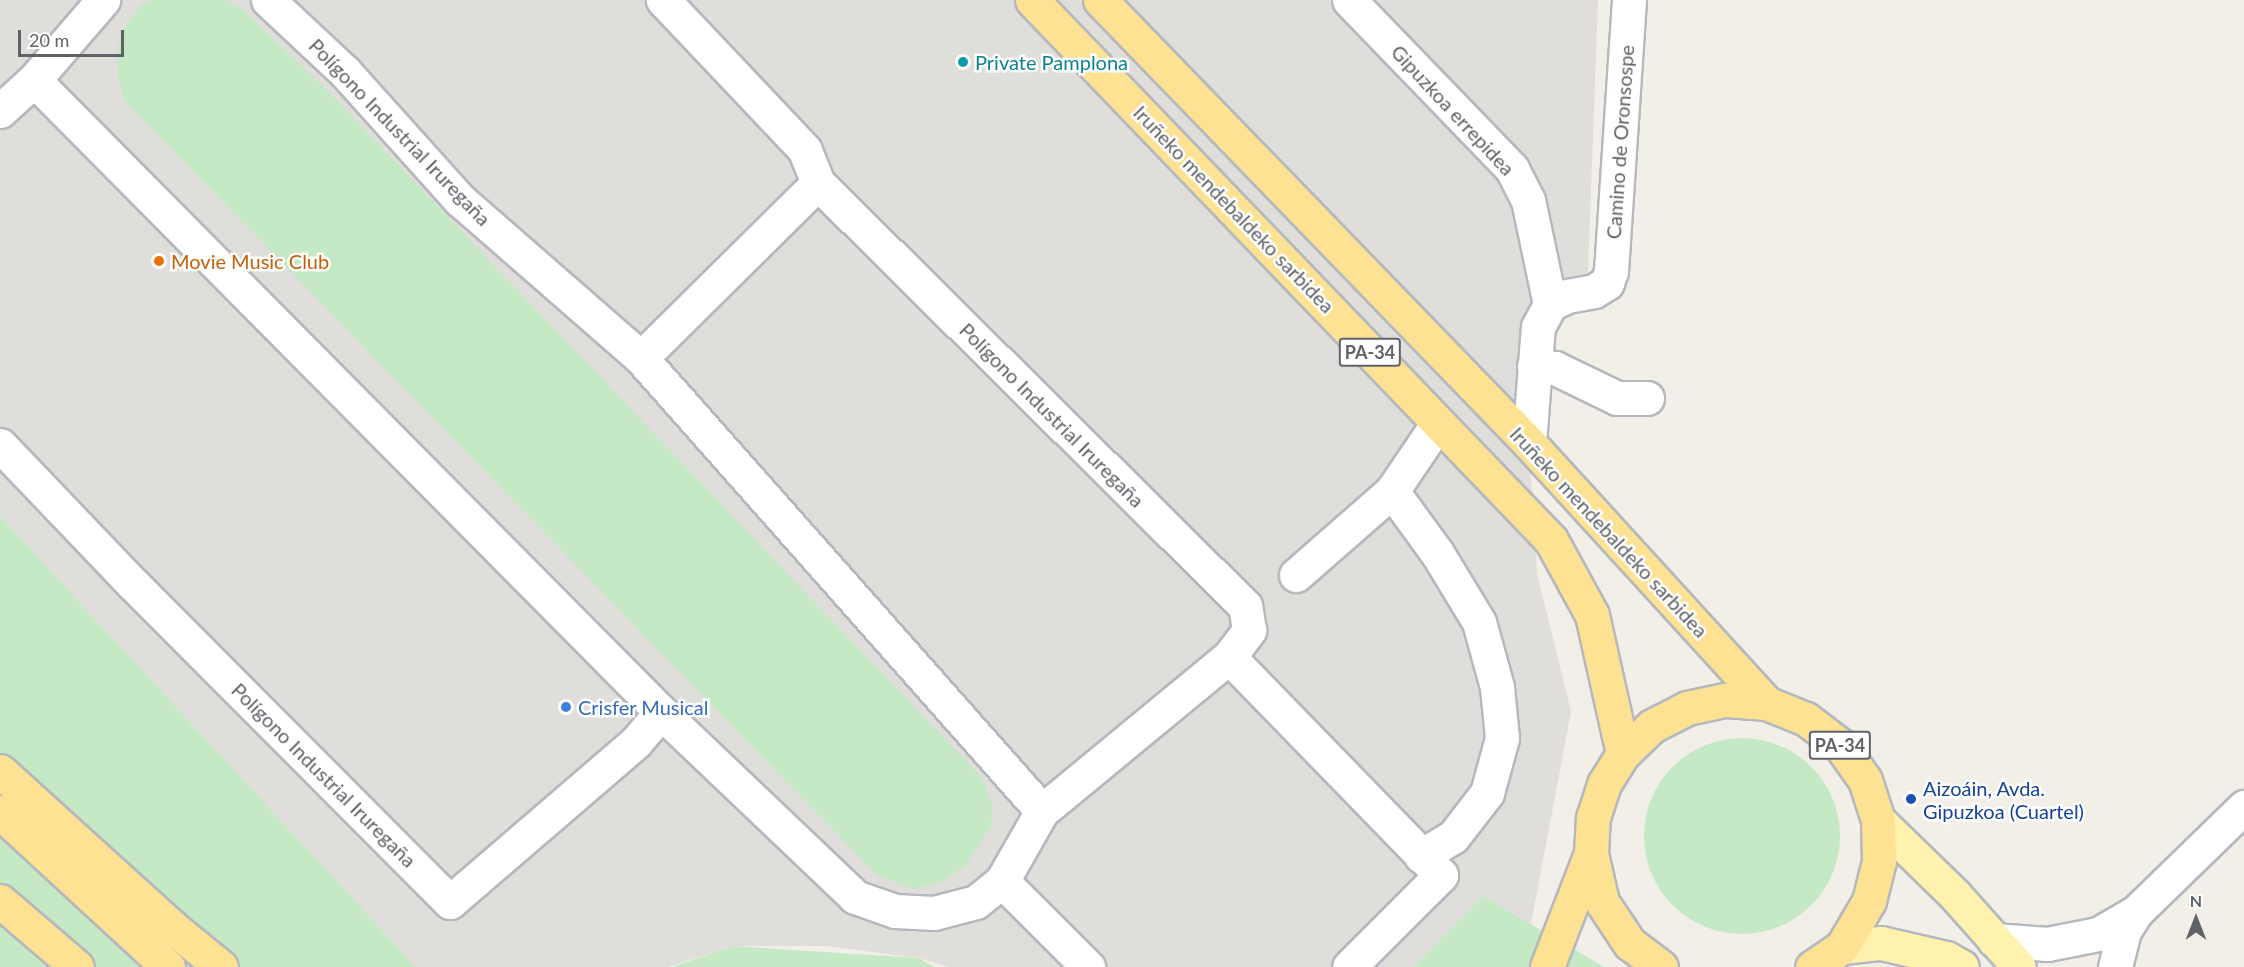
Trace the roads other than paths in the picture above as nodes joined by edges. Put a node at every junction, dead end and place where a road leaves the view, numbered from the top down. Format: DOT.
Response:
graph roads {
  1 [pos="103,0"];
  2 [pos="268,0"];
  3 [pos="663,0"];
  4 [pos="1032,0"];
  5 [pos="1100,0"];
  6 [pos="1349,0"];
  7 [pos="1629,0"];
  8 [pos="34,80"];
  9 [pos="0,111"];
  10 [pos="818,183"];
  11 [pos="1550,304"];
  12 [pos="641,358"];
  13 [pos="1534,366"];
  14 [pos="1647,399"];
  15 [pos="1438,423"];
  16 [pos="1529,443"];
  17 [pos="0,445"];
  18 [pos="1392,491"];
  19 [pos="1296,574"];
  20 [pos="1229,657"];
  21 [pos="1766,703"];
  22 [pos="661,712"];
  23 [pos="1623,754"];
  24 [pos="0,771"];
  25 [pos="2244,807"];
  26 [pos="0,812"];
  27 [pos="1042,812"];
  28 [pos="1878,820"];
  29 [pos="1591,853"];
  30 [pos="1420,856"];
  31 [pos="1002,880"];
  32 [pos="0,901"];
  33 [pos="2136,912"];
  34 [pos="1994,940"];
  35 [pos="1842,947"];
  36 [pos="77,967"];
  37 [pos="168,967"];
  38 [pos="221,967"];
  39 [pos="1088,967"];
  40 [pos="1348,967"];
  41 [pos="1547,967"];
  42 [pos="1661,967"];
  43 [pos="1812,967"];
  44 [pos="1962,967"];
  45 [pos="2019,967"];
  46 [pos="2115,967"];
  1 -- 8 [label="street"];
  2 -- 12 [label="street, Polígono Industrial Iruregaña"];
  3 -- 10 [label="street, Polígono Industrial Iruregaña"];
  4 -- 15 [label="highway, Iruñeko mendebaldeko sarbidea / PA-34"];
  5 -- 16 [label="highway, Iruñeko mendebaldeko sarbidea / PA-34"];
  6 -- 11 [label="street, Gipuzkoa errepidea"];
  7 -- 11 [label="street, Camino de Oronsospe"];
  8 -- 9 [label="street"];
  8 -- 22 [label="street, Polígono Industrial Iruregaña"];
  10 -- 12 [label="street"];
  10 -- 20 [label="street, Polígono Industrial Iruregaña"];
  11 -- 13 [label="street"];
  12 -- 27 [label="street, Polígono Industrial Iruregaña"];
  13 -- 14 [label="street"];
  13 -- 16 [label="street"];
  15 -- 18 [label="street"];
  15 -- 23 [label="highway, Iruñeko mendebaldeko sarbidea / PA-34"];
  16 -- 21 [label="highway, Iruñeko mendebaldeko sarbidea / PA-34"];
  17 -- 22 [label="street, Polígono Industrial Iruregaña"];
  18 -- 19 [label="street"];
  18 -- 30 [label="street"];
  20 -- 27 [label="street, Polígono Industrial Iruregaña"];
  20 -- 30 [label="street"];
  21 -- 23 [label="highway, PA-34"];
  21 -- 28 [label="highway, PA-34"];
  22 -- 31 [label="street, Polígono Industrial Iruregaña"];
  23 -- 29 [label="highway, PA-34"];
  24 -- 38 [label="highway"];
  25 -- 33 [label="street"];
  26 -- 37 [label="highway"];
  27 -- 31 [label="street, Polígono Industrial Iruregaña"];
  28 -- 34 [label="main road"];
  28 -- 35 [label="highway, PA-34"];
  29 -- 41 [label="highway, PA-34"];
  29 -- 42 [label="highway, PA-34"];
  30 -- 40 [label="street"];
  31 -- 39 [label="street"];
  32 -- 36 [label="highway"];
  33 -- 34 [label="street"];
  33 -- 46 [label="street"];
  34 -- 45 [label="main road"];
  35 -- 43 [label="highway, PA-34"];
  35 -- 44 [label="main road"];
}
